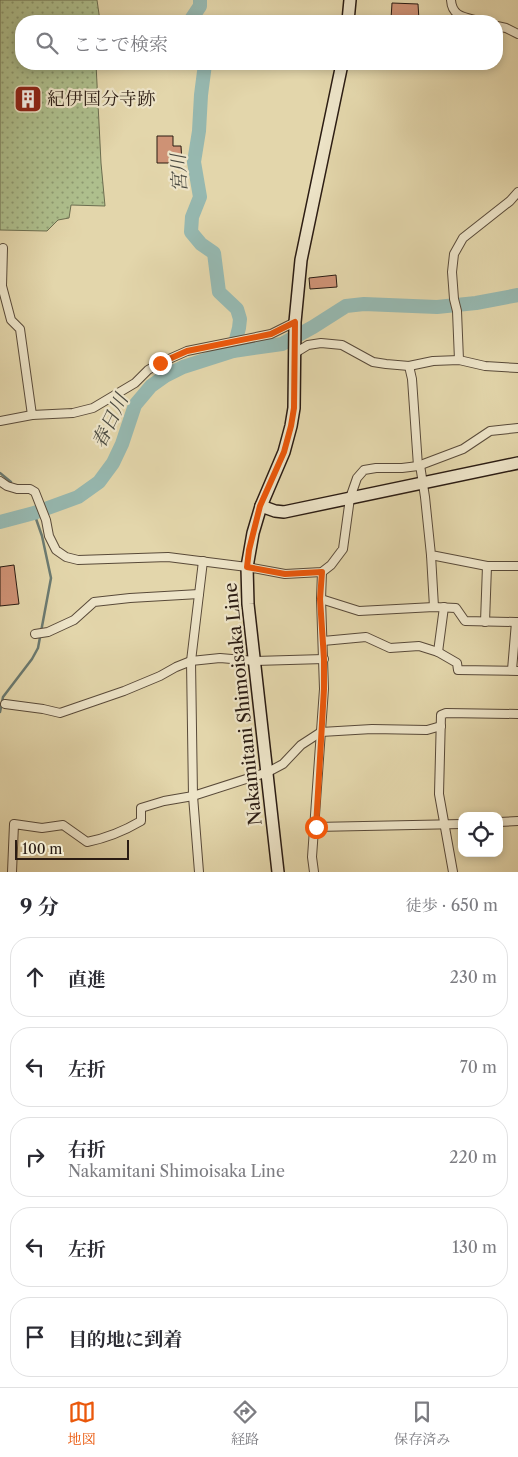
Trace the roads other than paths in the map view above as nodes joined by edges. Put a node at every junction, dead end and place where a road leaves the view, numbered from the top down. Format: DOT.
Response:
graph roads {
  1 [pos="350,0"];
  2 [pos="451,0"];
  3 [pos="349,15"];
  4 [pos="459,15"];
  5 [pos="503,27"];
  6 [pos="518,34"];
  7 [pos="341,70"];
  8 [pos="518,192"];
  9 [pos="2,248"];
  10 [pos="295,325"];
  11 [pos="295,352"];
  12 [pos="459,360"];
  13 [pos="409,366"];
  14 [pos="518,368"];
  15 [pos="32,416"];
  16 [pos="0,421"];
  17 [pos="518,428"];
  18 [pos="518,463"];
  19 [pos="419,465"];
  20 [pos="0,481"];
  21 [pos="422,482"];
  22 [pos="350,498"];
  23 [pos="260,506"];
  24 [pos="431,555"];
  25 [pos="203,561"];
  26 [pos="487,566"];
  27 [pos="518,566"];
  28 [pos="247,567"];
  29 [pos="322,572"];
  30 [pos="199,594"];
  31 [pos="320,599"];
  32 [pos="434,607"];
  33 [pos="444,608"];
  34 [pos="486,622"];
  35 [pos="517,622"];
  36 [pos="35,634"];
  37 [pos="323,641"];
  38 [pos="438,652"];
  39 [pos="324,659"];
  40 [pos="192,661"];
  41 [pos="255,661"];
  42 [pos="515,671"];
  43 [pos="5,704"];
  44 [pos="518,714"];
  45 [pos="441,726"];
  46 [pos="321,732"];
  47 [pos="268,772"];
  48 [pos="193,796"];
  49 [pos="518,821"];
  50 [pos="503,822"];
  51 [pos="458,824"];
  52 [pos="445,825"];
  53 [pos="316,827"];
  54 [pos="12,872"];
  55 [pos="199,872"];
  56 [pos="278,872"];
  57 [pos="314,872"];
  58 [pos="453,872"];
  1 -- 3 [label="main road"];
  2 -- 4 [label="street"];
  5 -- 6 [label="street"];
  7 -- 10 [label="main road, Nakamitani Shimoisaka Line"];
  8 -- 12 [label="street"];
  9 -- 15 [label="street"];
  10 -- 11 [label="main road, Nakamitani Shimoisaka Line"];
  10 -- 15 [label="street"];
  11 -- 13 [label="street"];
  11 -- 23 [label="main road, Nakamitani Shimoisaka Line"];
  12 -- 13 [label="street"];
  12 -- 14 [label="street"];
  13 -- 19 [label="street"];
  15 -- 16 [label="street"];
  17 -- 19 [label="street"];
  18 -- 21 [label="main road"];
  19 -- 21 [label="street"];
  19 -- 22 [label="street"];
  20 -- 25 [label="street"];
  21 -- 22 [label="main road"];
  21 -- 24 [label="street"];
  22 -- 23 [label="main road"];
  22 -- 29 [label="street"];
  23 -- 28 [label="main road, Nakamitani Shimoisaka Line"];
  24 -- 26 [label="street"];
  24 -- 32 [label="street"];
  25 -- 28 [label="street"];
  25 -- 30 [label="street"];
  26 -- 27 [label="street"];
  26 -- 34 [label="street"];
  28 -- 29 [label="street"];
  28 -- 41 [label="main road, Nakamitani Shimoisaka Line"];
  29 -- 31 [label="street"];
  30 -- 36 [label="street"];
  30 -- 40 [label="street"];
  31 -- 32 [label="street"];
  31 -- 37 [label="street"];
  32 -- 33 [label="street"];
  33 -- 34 [label="street"];
  33 -- 38 [label="street"];
  34 -- 35 [label="street"];
  35 -- 42 [label="street"];
  37 -- 38 [label="street"];
  37 -- 39 [label="street"];
  38 -- 42 [label="street"];
  39 -- 41 [label="street"];
  39 -- 46 [label="street"];
  40 -- 41 [label="street"];
  40 -- 43 [label="street"];
  40 -- 48 [label="street"];
  41 -- 47 [label="main road, Nakamitani Shimoisaka Line"];
  44 -- 45 [label="street"];
  45 -- 46 [label="street"];
  45 -- 52 [label="street"];
  46 -- 47 [label="street"];
  46 -- 53 [label="street"];
  47 -- 48 [label="street"];
  47 -- 56 [label="main road, Nakamitani Shimoisaka Line"];
  48 -- 54 [label="street"];
  48 -- 55 [label="street"];
  49 -- 50 [label="street"];
  51 -- 52 [label="street"];
  52 -- 53 [label="street"];
  52 -- 58 [label="street"];
  53 -- 57 [label="street"];
}
